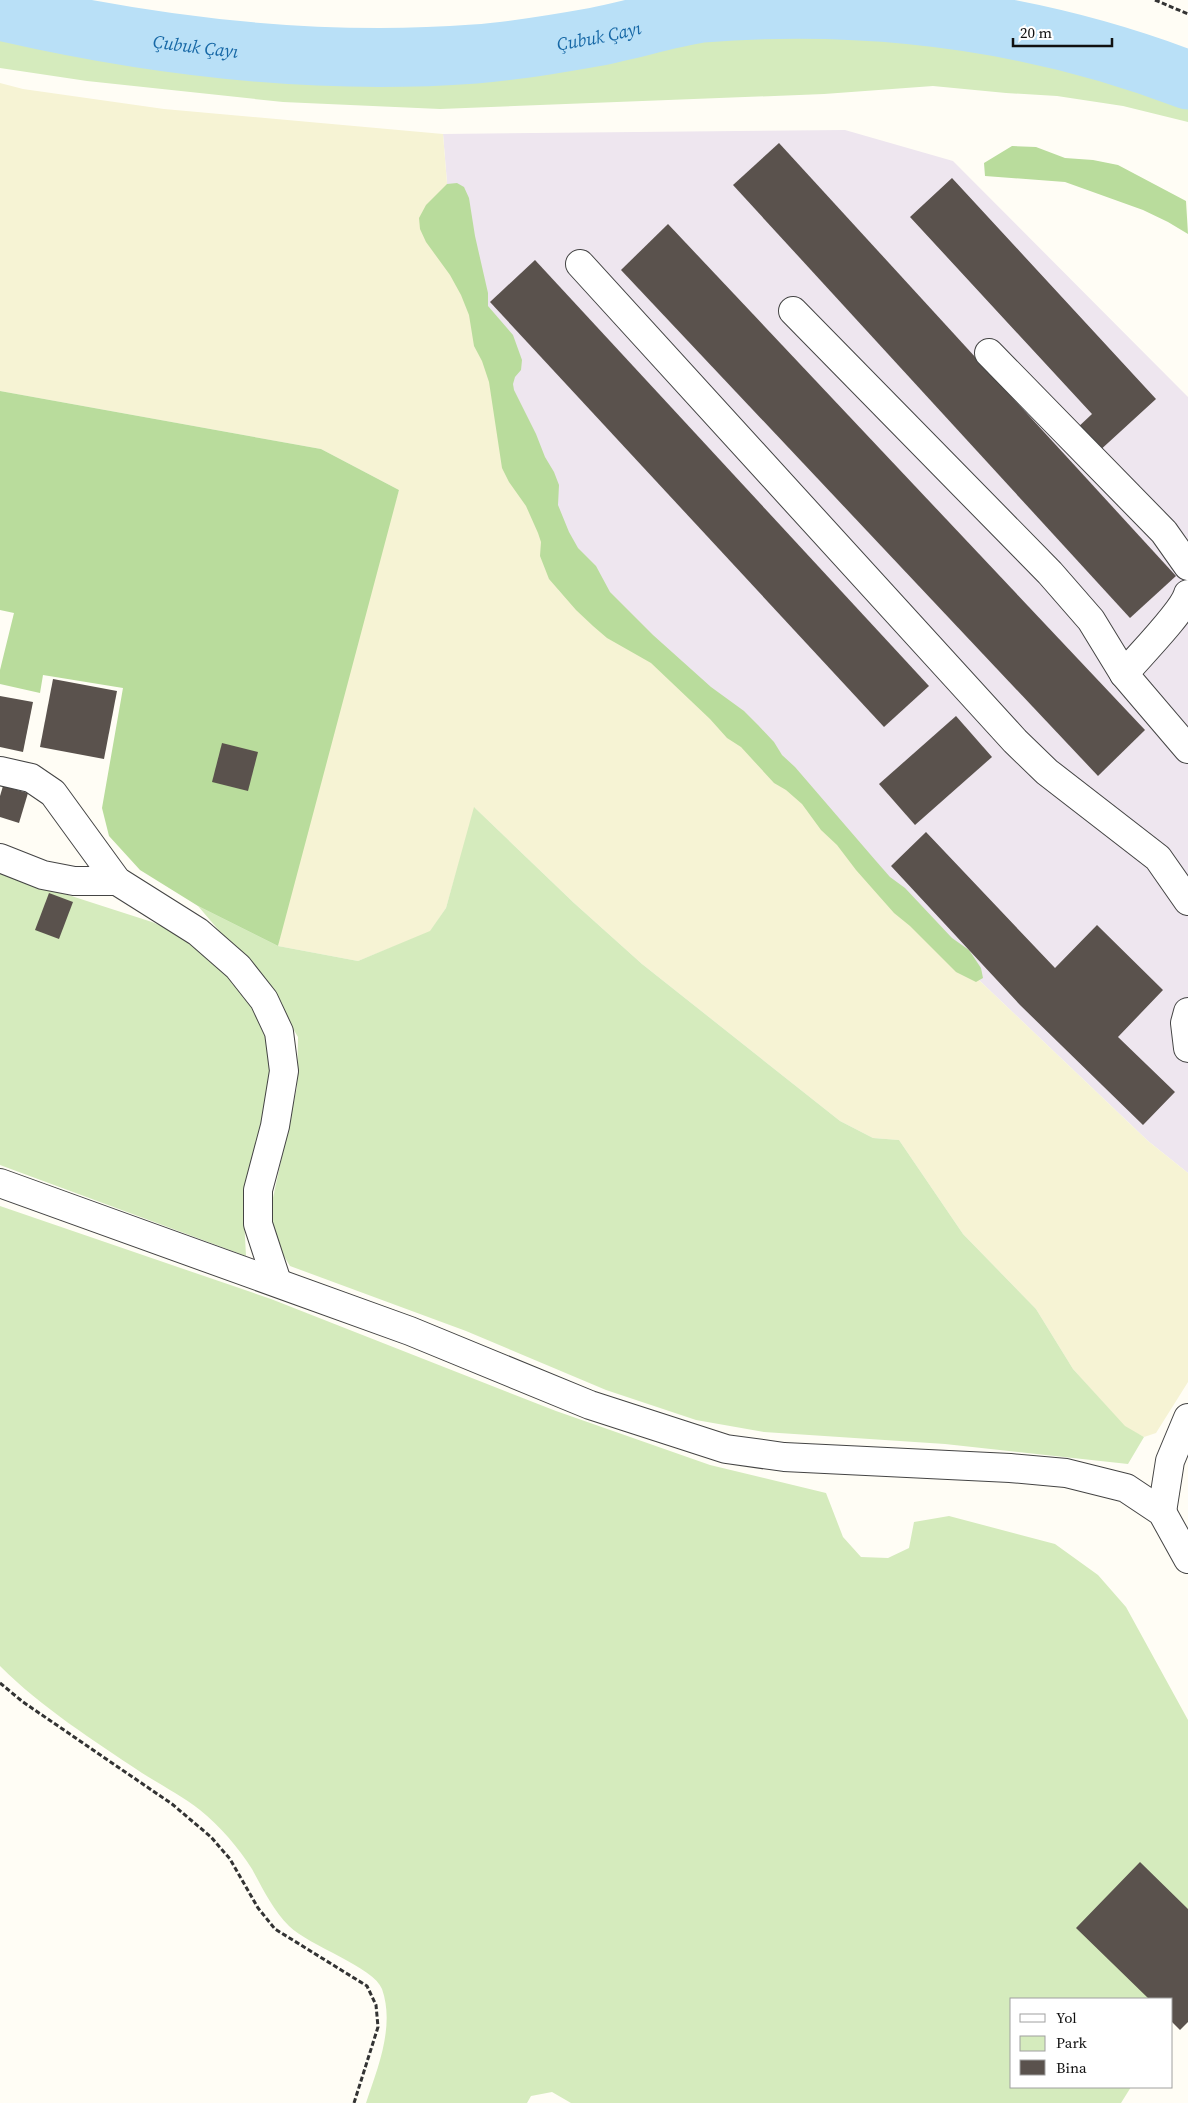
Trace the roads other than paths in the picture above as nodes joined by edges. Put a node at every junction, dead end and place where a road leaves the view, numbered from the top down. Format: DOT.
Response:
graph roads {
  1 [pos="580,264"];
  2 [pos="793,311"];
  3 [pos="989,353"];
  4 [pos="1188,566"];
  5 [pos="1188,594"];
  6 [pos="1124,674"];
  7 [pos="1188,749"];
  8 [pos="0,771"];
  9 [pos="0,858"];
  10 [pos="116,881"];
  11 [pos="1188,901"];
  12 [pos="1188,1012"];
  13 [pos="1188,1048"];
  14 [pos="0,1183"];
  15 [pos="277,1282"];
  16 [pos="1188,1418"];
  17 [pos="1162,1512"];
  18 [pos="1188,1559"];
  1 -- 11 [label="street"];
  2 -- 6 [label="street"];
  3 -- 4 [label="street"];
  5 -- 6 [label="street"];
  6 -- 7 [label="street"];
  8 -- 10 [label="street"];
  9 -- 10 [label="street"];
  10 -- 15 [label="street"];
  12 -- 13 [label="street"];
  14 -- 15 [label="street"];
  15 -- 17 [label="street"];
  16 -- 17 [label="street"];
  17 -- 18 [label="street"];
}
